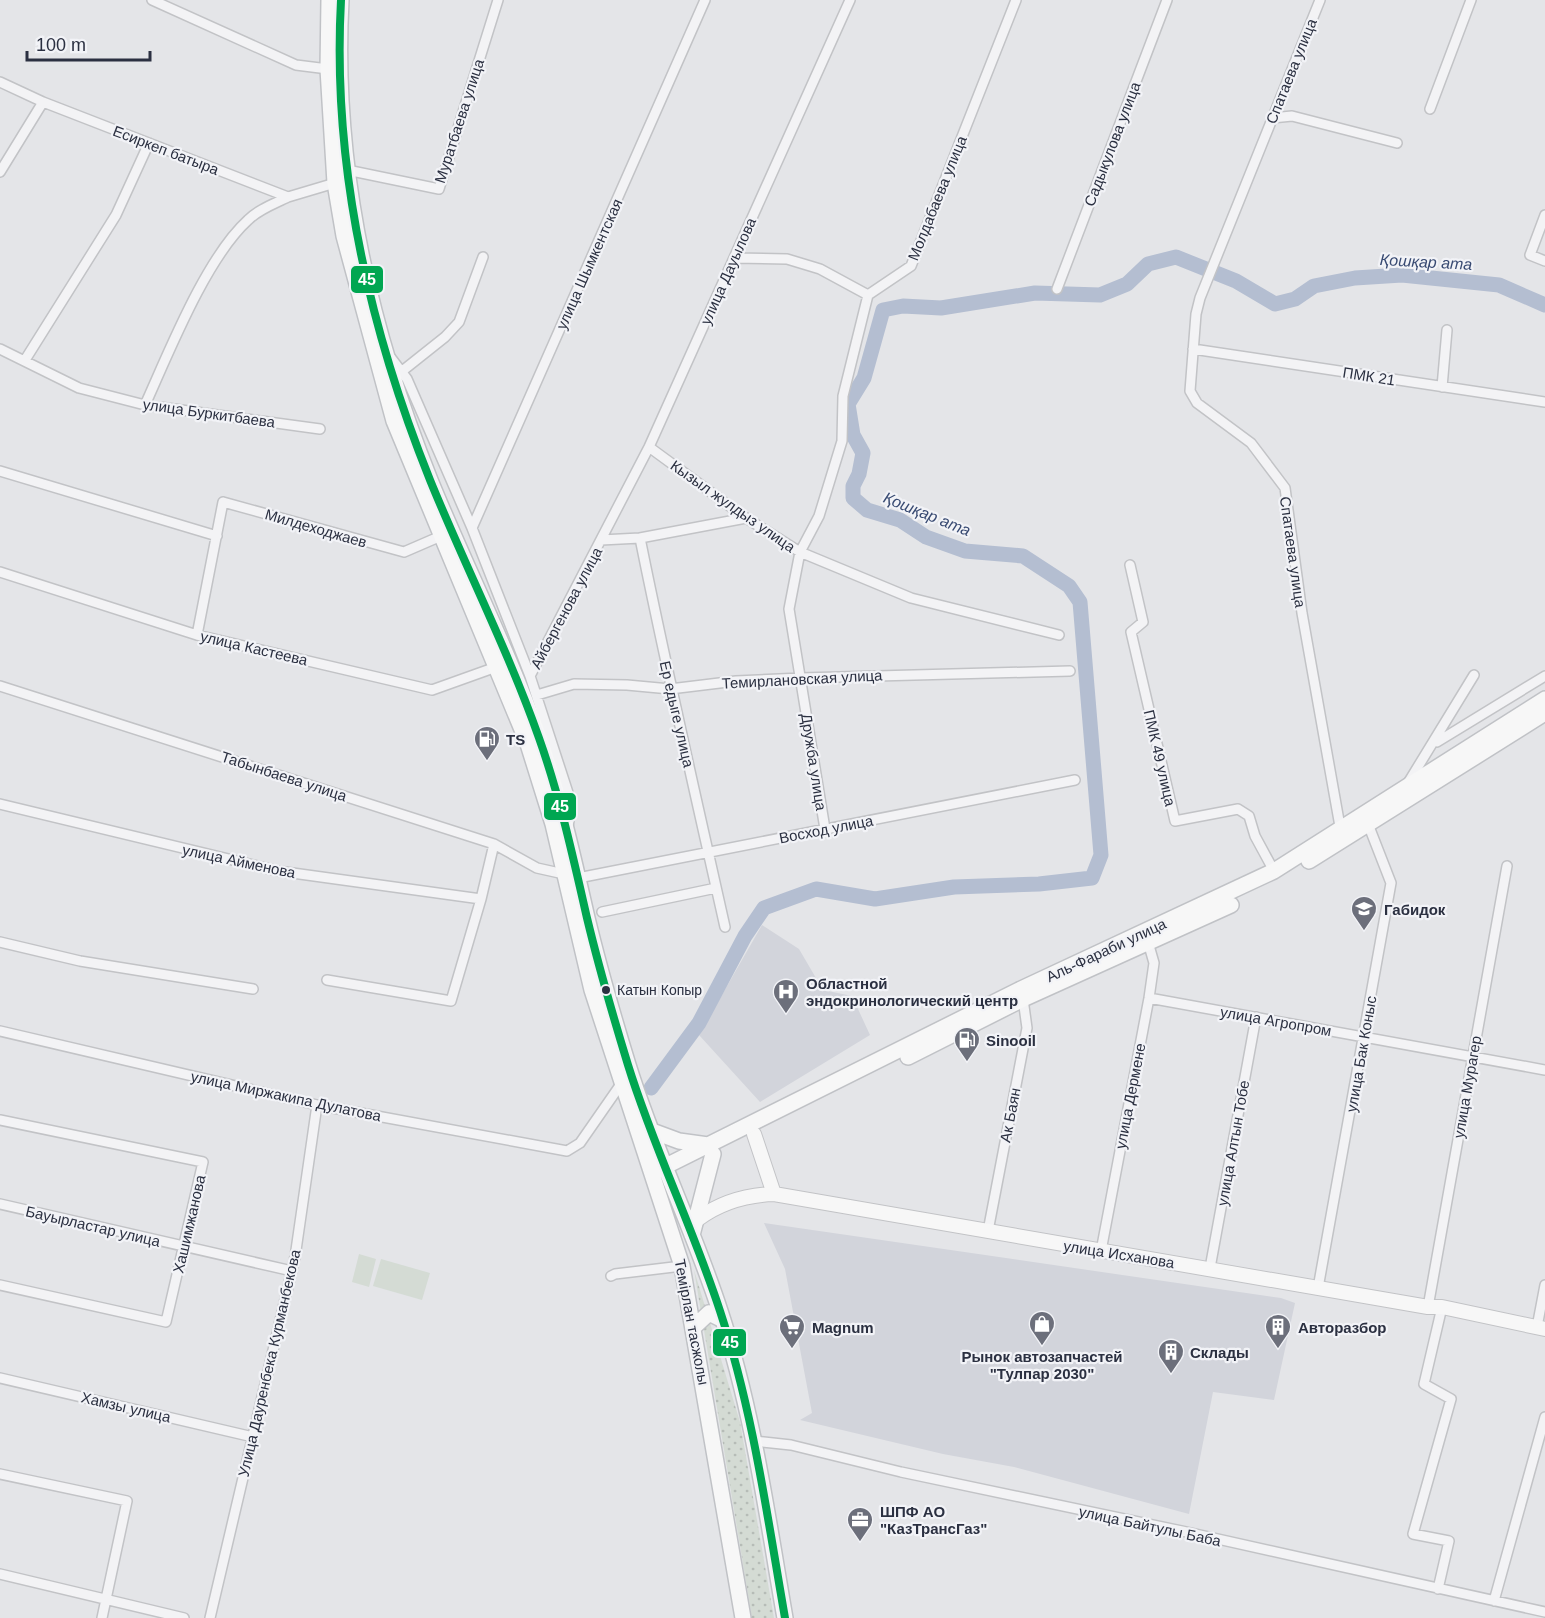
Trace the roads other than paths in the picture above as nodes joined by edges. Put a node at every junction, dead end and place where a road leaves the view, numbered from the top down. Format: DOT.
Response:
graph roads {
  1 [pos="152,0"];
  2 [pos="329,0"];
  3 [pos="341,0"];
  4 [pos="498,0"];
  5 [pos="705,0"];
  6 [pos="850,0"];
  7 [pos="1016,0"];
  8 [pos="1167,0"];
  9 [pos="1320,0"];
  10 [pos="1471,0"];
  11 [pos="328,69"];
  12 [pos="0,82"];
  13 [pos="43,102"];
  14 [pos="1430,109"];
  15 [pos="1272,118"];
  16 [pos="149,143"];
  17 [pos="1397,143"];
  18 [pos="346,170"];
  19 [pos="0,172"];
  20 [pos="335,183"];
  21 [pos="288,197"];
  22 [pos="1545,215"];
  23 [pos="483,257"];
  24 [pos="734,258"];
  25 [pos="1545,261"];
  26 [pos="1057,289"];
  27 [pos="868,295"];
  28 [pos="1448,330"];
  29 [pos="0,349"];
  30 [pos="1193,349"];
  31 [pos="386,351"];
  32 [pos="25,360"];
  33 [pos="401,372"];
  34 [pos="1442,387"];
  35 [pos="1545,402"];
  36 [pos="146,405"];
  37 [pos="320,429"];
  38 [pos="649,447"];
  39 [pos="0,471"];
  40 [pos="746,518"];
  41 [pos="472,528"];
  42 [pos="216,536"];
  43 [pos="441,536"];
  44 [pos="640,538"];
  45 [pos="601,540"];
  46 [pos="800,552"];
  47 [pos="1130,565"];
  48 [pos="0,572"];
  49 [pos="197,635"];
  50 [pos="1059,635"];
  51 [pos="503,664"];
  52 [pos="1070,671"];
  53 [pos="1474,675"];
  54 [pos="531,676"];
  55 [pos="1545,676"];
  56 [pos="801,678"];
  57 [pos="0,686"];
  58 [pos="670,689"];
  59 [pos="537,695"];
  60 [pos="1545,699"];
  61 [pos="1545,714"];
  62 [pos="1434,743"];
  63 [pos="1075,780"];
  64 [pos="1403,790"];
  65 [pos="0,804"];
  66 [pos="1368,824"];
  67 [pos="825,829"];
  68 [pos="567,832"];
  69 [pos="1342,835"];
  70 [pos="494,844"];
  71 [pos="710,853"];
  72 [pos="1507,866"];
  73 [pos="1274,872"];
  74 [pos="571,876"];
  75 [pos="716,888"];
  76 [pos="481,899"];
  77 [pos="602,912"];
  78 [pos="725,927"];
  79 [pos="0,942"];
  80 [pos="1148,942"];
  81 [pos="327,980"];
  82 [pos="253,989"];
  83 [pos="1149,998"];
  84 [pos="1023,999"];
  85 [pos="1256,1017"];
  86 [pos="0,1031"];
  87 [pos="1364,1037"];
  88 [pos="1473,1059"];
  89 [pos="1545,1070"];
  90 [pos="621,1084"];
  91 [pos="317,1105"];
  92 [pos="0,1120"];
  93 [pos="652,1131"];
  94 [pos="754,1134"];
  95 [pos="710,1149"];
  96 [pos="661,1174"];
  97 [pos="774,1194"];
  98 [pos="0,1204"];
  99 [pos="698,1219"];
  100 [pos="988,1231"];
  101 [pos="692,1235"];
  102 [pos="184,1246"];
  103 [pos="1101,1251"];
  104 [pos="682,1266"];
  105 [pos="1210,1268"];
  106 [pos="292,1271"];
  107 [pos="611,1276"];
  108 [pos="1545,1285"];
  109 [pos="0,1286"];
  110 [pos="1318,1288"];
  111 [pos="1435,1307"];
  112 [pos="723,1320"];
  113 [pos="694,1327"];
  114 [pos="1541,1328"];
  115 [pos="0,1378"];
  116 [pos="1545,1418"];
  117 [pos="253,1437"];
  118 [pos="754,1441"];
  119 [pos="0,1474"];
  120 [pos="0,1574"];
  121 [pos="1438,1589"];
  122 [pos="106,1600"];
  123 [pos="1494,1601"];
  124 [pos="1545,1612"];
  125 [pos="102,1618"];
  126 [pos="184,1618"];
  127 [pos="210,1618"];
  128 [pos="743,1618"];
  129 [pos="785,1618"];
  1 -- 11 [label="street"];
  2 -- 11 [label="main road, Темірлан тасжолы"];
  3 -- 18 [label="main road, Темірлан тасжолы"];
  4 -- 18 [label="street, Муратбаева улица"];
  5 -- 41 [label="street, улица Шымкентская"];
  6 -- 24 [label="street, улица Дауылова"];
  7 -- 27 [label="street, Молдабаева улица"];
  8 -- 26 [label="street, Садыкулова улица"];
  9 -- 15 [label="street, Спатаева улица"];
  10 -- 14 [label="street"];
  11 -- 20 [label="main road, Темірлан тасжолы"];
  12 -- 13 [label="street, Есиркеп батыра"];
  13 -- 16 [label="street, Есиркеп батыра"];
  13 -- 19 [label="street"];
  15 -- 17 [label="street"];
  15 -- 30 [label="street, Спатаева улица"];
  16 -- 21 [label="street, Есиркеп батыра"];
  16 -- 32 [label="street"];
  18 -- 31 [label="main road, Темірлан тасжолы"];
  20 -- 21 [label="street"];
  20 -- 43 [label="main road, Темірлан тасжолы"];
  21 -- 36 [label="street"];
  22 -- 25 [label="street"];
  23 -- 33 [label="street"];
  24 -- 27 [label="street"];
  24 -- 38 [label="street, улица Дауылова"];
  27 -- 46 [label="street"];
  28 -- 34 [label="street"];
  29 -- 32 [label="street, улица Буркитбаева"];
  30 -- 34 [label="street, ПМК 21"];
  30 -- 69 [label="street, Спатаева улица"];
  31 -- 33 [label="street"];
  31 -- 51 [label="main road, Темірлан тасжолы"];
  32 -- 36 [label="street, улица Буркитбаева"];
  33 -- 41 [label="street"];
  34 -- 35 [label="street, ПМК 21"];
  36 -- 37 [label="street, улица Буркитбаева"];
  38 -- 40 [label="street, Кызыл жулдыз улица"];
  38 -- 45 [label="street, улица Дауылова"];
  39 -- 42 [label="street"];
  40 -- 44 [label="street"];
  40 -- 46 [label="street, Кызыл жулдыз улица"];
  41 -- 54 [label="street"];
  42 -- 43 [label="street, Милдеходжаев"];
  42 -- 49 [label="street, Милдеходжаев"];
  43 -- 51 [label="main road, Темірлан тасжолы"];
  44 -- 45 [label="street"];
  44 -- 58 [label="street, Ер едыге улица"];
  45 -- 54 [label="street, Айбергенова улица"];
  46 -- 50 [label="street, Кызыл жулдыз улица"];
  46 -- 56 [label="street, Дружба улица"];
  47 -- 73 [label="street, ПМК 49 улица"];
  48 -- 49 [label="street, улица Кастеева"];
  49 -- 51 [label="street, улица Кастеева"];
  51 -- 68 [label="main road, Темірлан тасжолы"];
  51 -- 74 [label="main road, Темірлан тасжолы"];
  52 -- 56 [label="street, Темирлановская улица"];
  53 -- 62 [label="street"];
  54 -- 59 [label="street"];
  55 -- 62 [label="street"];
  56 -- 58 [label="street, Темирлановская улица"];
  56 -- 67 [label="street, Дружба улица"];
  57 -- 70 [label="street, Табынбаева улица"];
  58 -- 59 [label="street, Темирлановская улица"];
  58 -- 71 [label="street, Ер едыге улица"];
  59 -- 68 [label="street"];
  60 -- 64 [label="main road, Аль-Фараби улица"];
  61 -- 66 [label="main road, Аль-Фараби улица"];
  62 -- 64 [label="street"];
  63 -- 67 [label="street, Восход улица"];
  64 -- 69 [label="main road, Аль-Фараби улица"];
  65 -- 76 [label="street, улица Айменова"];
  66 -- 69 [label="main road, Аль-Фараби улица"];
  66 -- 87 [label="street, улица Бак Коныс"];
  67 -- 71 [label="street, Восход улица"];
  68 -- 74 [label="main road, Темірлан тасжолы"];
  69 -- 73 [label="main road, Аль-Фараби улица"];
  69 -- 80 [label="main road, Аль-Фараби улица"];
  70 -- 74 [label="street, Табынбаева улица"];
  70 -- 76 [label="street"];
  71 -- 74 [label="street, Восход улица"];
  71 -- 75 [label="street, Ер едыге улица"];
  72 -- 88 [label="street, улица Мурагер"];
  73 -- 95 [label="main road, Аль-Фараби улица"];
  74 -- 90 [label="main road, Темірлан тасжолы"];
  74 -- 93 [label="main road, Темірлан тасжолы"];
  75 -- 77 [label="street"];
  75 -- 78 [label="street, Ер едыге улица"];
  76 -- 81 [label="street"];
  79 -- 82 [label="street"];
  80 -- 83 [label="street, улица Дермене"];
  80 -- 84 [label="main road, Аль-Фараби улица"];
  83 -- 85 [label="street, улица Агропром"];
  83 -- 103 [label="street, улица Дермене"];
  84 -- 94 [label="main road, Аль-Фараби улица"];
  84 -- 100 [label="street, Ак Баян"];
  85 -- 87 [label="street, улица Агропром"];
  85 -- 105 [label="street, улица Алтын Тобе"];
  86 -- 91 [label="street, улица Миржакипа Дулатова"];
  87 -- 88 [label="street, улица Агропром"];
  87 -- 110 [label="street, улица Бак Коныс"];
  88 -- 89 [label="street, улица Агропром"];
  88 -- 111 [label="street, улица Мурагер"];
  90 -- 91 [label="street, улица Миржакипа Дулатова"];
  90 -- 96 [label="main road, Темірлан тасжолы"];
  91 -- 106 [label="street, Улица Дауренбека Курманбекова"];
  92 -- 102 [label="street, Хашимжанова"];
  93 -- 95 [label="main road"];
  93 -- 96 [label="main road, Темірлан тасжолы"];
  94 -- 95 [label="main road, Аль-Фараби улица"];
  94 -- 97 [label="main road"];
  95 -- 96 [label="main road, Аль-Фараби улица"];
  95 -- 99 [label="main road"];
  96 -- 101 [label="main road, Темірлан тасжолы"];
  96 -- 104 [label="main road, Темірлан тасжолы"];
  97 -- 99 [label="main road, улица Исханова"];
  97 -- 100 [label="main road, улица Исханова"];
  98 -- 102 [label="street, Бауырластар улица"];
  99 -- 101 [label="main road"];
  100 -- 103 [label="main road, улица Исханова"];
  101 -- 112 [label="main road, Темірлан тасжолы"];
  102 -- 106 [label="street, Бауырластар улица"];
  102 -- 109 [label="street, Хашимжанова"];
  103 -- 105 [label="main road, улица Исханова"];
  104 -- 107 [label="street"];
  104 -- 113 [label="main road, Темірлан тасжолы"];
  105 -- 110 [label="main road, улица Исханова"];
  106 -- 117 [label="street, Улица Дауренбека Курманбекова"];
  108 -- 114 [label="street"];
  110 -- 111 [label="main road, улица Исханова"];
  111 -- 114 [label="main road, улица Исханова"];
  111 -- 121 [label="street, улица Мурагер"];
  112 -- 113 [label="main road"];
  112 -- 118 [label="main road, Темірлан тасжолы"];
  113 -- 128 [label="main road, Темірлан тасжолы"];
  115 -- 117 [label="street, Хамзы улица"];
  116 -- 123 [label="street"];
  117 -- 127 [label="street, Улица Дауренбека Курманбекова"];
  118 -- 121 [label="street, улица Байтулы Баба"];
  118 -- 129 [label="main road, Темірлан тасжолы"];
  119 -- 122 [label="street"];
  120 -- 122 [label="street"];
  121 -- 123 [label="street, улица Байтулы Баба"];
  122 -- 125 [label="street"];
  122 -- 126 [label="street"];
  123 -- 124 [label="street, улица Байтулы Баба"];
}
